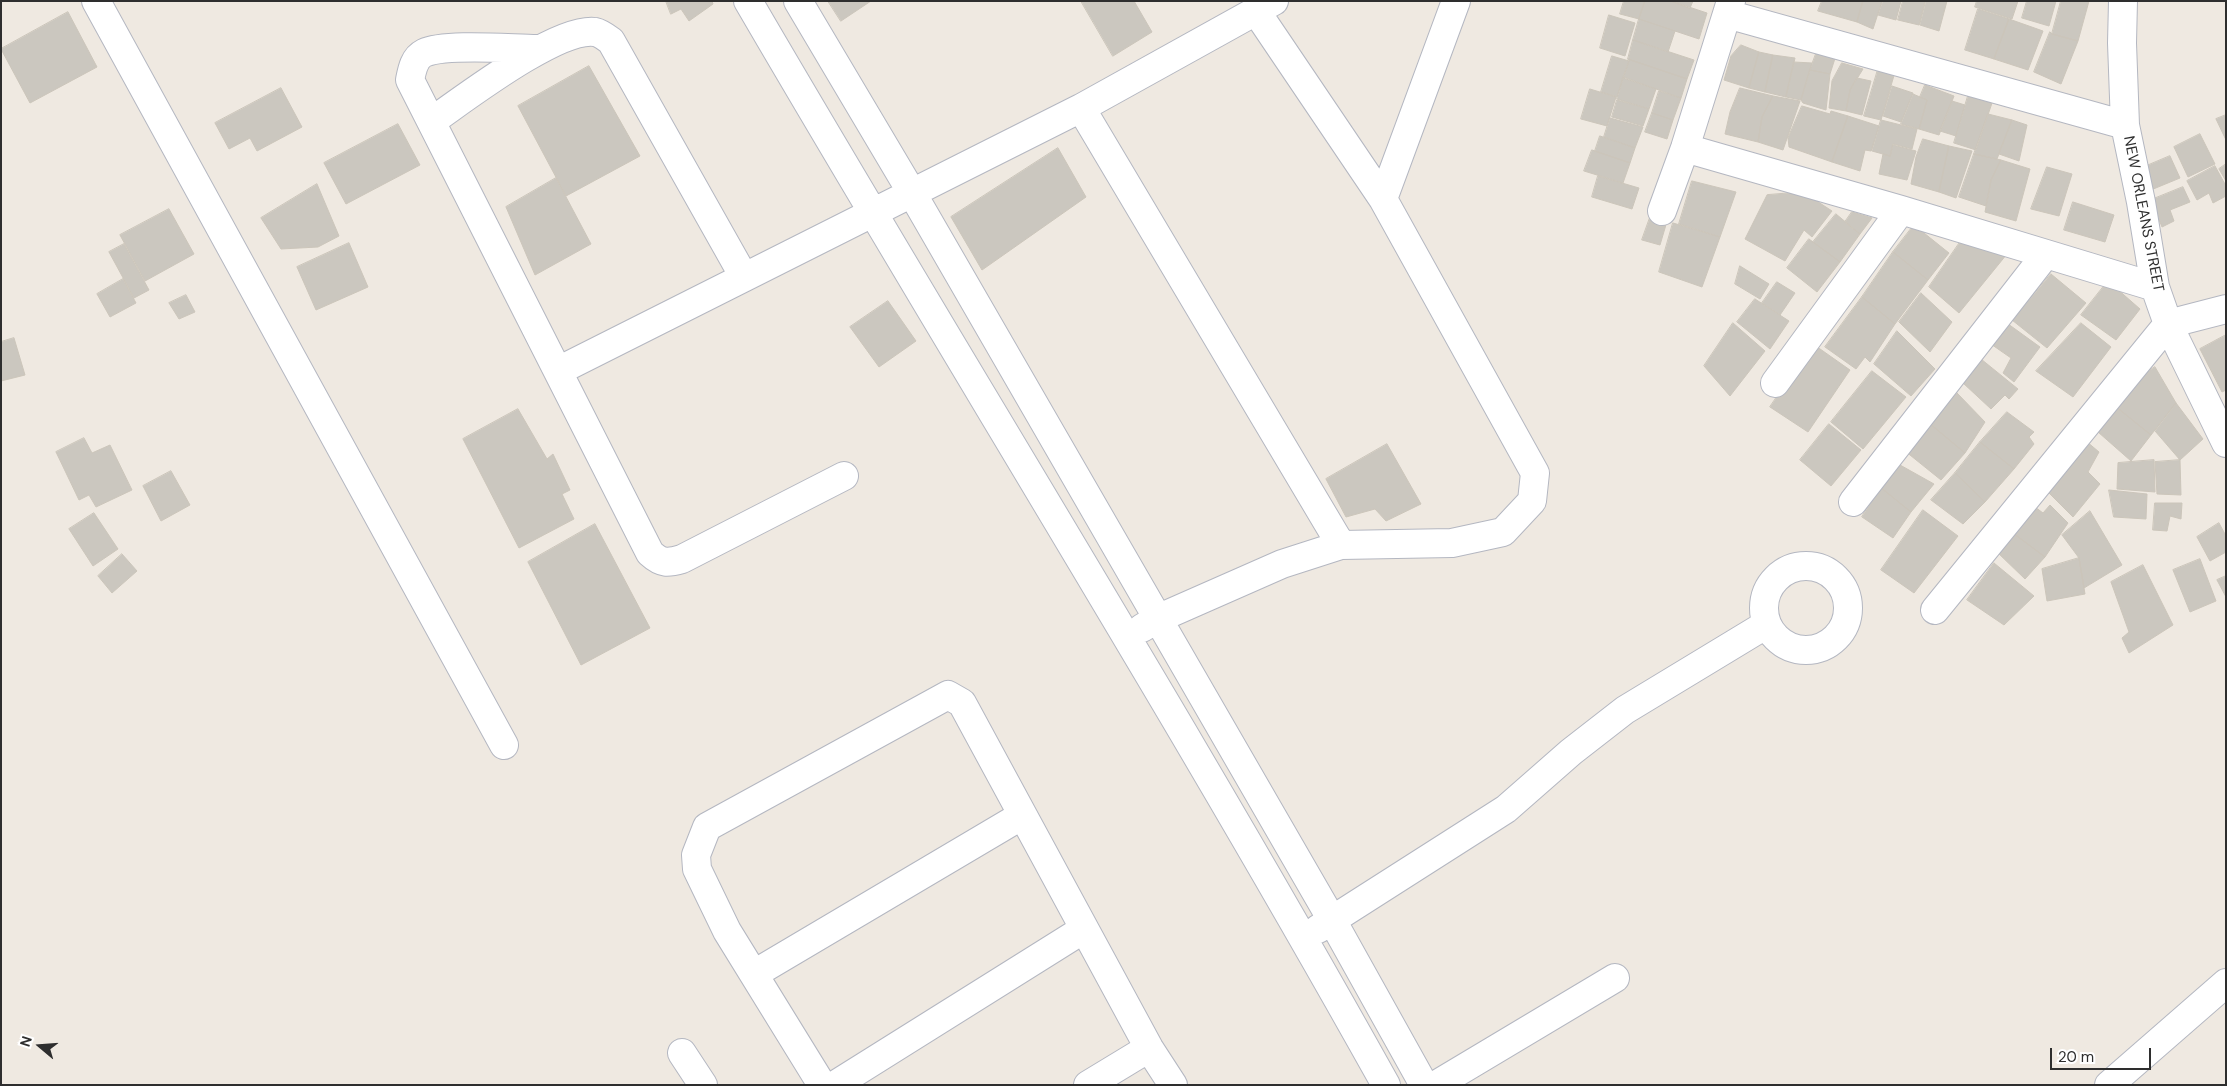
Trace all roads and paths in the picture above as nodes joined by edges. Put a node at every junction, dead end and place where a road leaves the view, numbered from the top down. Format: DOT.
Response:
graph roads {
  1 [pos="96,1"];
  2 [pos="748,1"];
  3 [pos="798,1"];
  4 [pos="1456,1"];
  5 [pos="2123,1"];
  6 [pos="1265,6"];
  7 [pos="1729,7"];
  8 [pos="537,49"];
  9 [pos="1081,108"];
  10 [pos="432,121"];
  11 [pos="2125,125"];
  12 [pos="1685,148"];
  13 [pos="912,193"];
  14 [pos="1383,199"];
  15 [pos="1901,210"];
  16 [pos="1662,211"];
  17 [pos="872,214"];
  18 [pos="2046,254"];
  19 [pos="744,277"];
  20 [pos="2155,288"];
  21 [pos="2226,309"];
  22 [pos="2168,324"];
  23 [pos="558,371"];
  24 [pos="1775,383"];
  25 [pos="1034,404"];
  26 [pos="999,426"];
  27 [pos="2226,443"];
  28 [pos="844,476"];
  29 [pos="1853,502"];
  30 [pos="1341,546"];
  31 [pos="1935,610"];
  32 [pos="1157,619"];
  33 [pos="1767,624"];
  34 [pos="1126,638"];
  35 [pos="504,745"];
  36 [pos="1255,788"];
  37 [pos="1226,806"];
  38 [pos="1021,816"];
  39 [pos="1332,920"];
  40 [pos="1084,929"];
  41 [pos="1304,938"];
  42 [pos="754,974"];
  43 [pos="1615,978"];
  44 [pos="2226,982"];
  45 [pos="1149,1048"];
  46 [pos="682,1053"];
  47 [pos="703,1085"];
  48 [pos="822,1085"];
  49 [pos="835,1085"];
  50 [pos="1088,1085"];
  51 [pos="1173,1085"];
  52 [pos="1386,1085"];
  53 [pos="1424,1085"];
  54 [pos="1436,1085"];
  55 [pos="2109,1085"];
  1 -- 35 [label="street"];
  2 -- 17 [label="street"];
  3 -- 13 [label="street"];
  4 -- 14 [label="street"];
  5 -- 11 [label="street, NEW ORLEANS STREET"];
  6 -- 9 [label="street"];
  6 -- 14 [label="street"];
  7 -- 11 [label="street"];
  7 -- 12 [label="street"];
  8 -- 10 [label="street"];
  8 -- 10 [label="street"];
  8 -- 19 [label="street"];
  9 -- 13 [label="street"];
  9 -- 30 [label="street"];
  10 -- 23 [label="street"];
  11 -- 20 [label="street, NEW ORLEANS STREET"];
  12 -- 15 [label="street"];
  12 -- 16 [label="street"];
  13 -- 17 [label="street"];
  13 -- 25 [label="street"];
  14 -- 30 [label="street"];
  15 -- 18 [label="street"];
  15 -- 24 [label="street"];
  17 -- 19 [label="street"];
  17 -- 26 [label="street"];
  18 -- 20 [label="street"];
  18 -- 29 [label="street"];
  19 -- 23 [label="street"];
  20 -- 22 [label="street, NEW ORLEANS STREET"];
  21 -- 22 [label="street"];
  22 -- 27 [label="street, NEW ORLEANS STREET"];
  22 -- 31 [label="street"];
  23 -- 28 [label="street"];
  25 -- 26 [label="street"];
  25 -- 32 [label="street"];
  26 -- 34 [label="street"];
  30 -- 32 [label="street"];
  32 -- 34 [label="street"];
  32 -- 36 [label="street"];
  33 -- 39 [label="street"];
  34 -- 37 [label="street"];
  36 -- 37 [label="street"];
  36 -- 39 [label="street"];
  37 -- 41 [label="street"];
  38 -- 40 [label="street"];
  38 -- 42 [label="street"];
  38 -- 42 [label="street"];
  39 -- 41 [label="street"];
  39 -- 53 [label="street"];
  40 -- 45 [label="street"];
  40 -- 49 [label="street"];
  41 -- 52 [label="street"];
  42 -- 48 [label="street"];
  43 -- 54 [label="street"];
  44 -- 55 [label="street"];
  45 -- 50 [label="street"];
  45 -- 51 [label="street"];
  46 -- 47 [label="street"];
}
